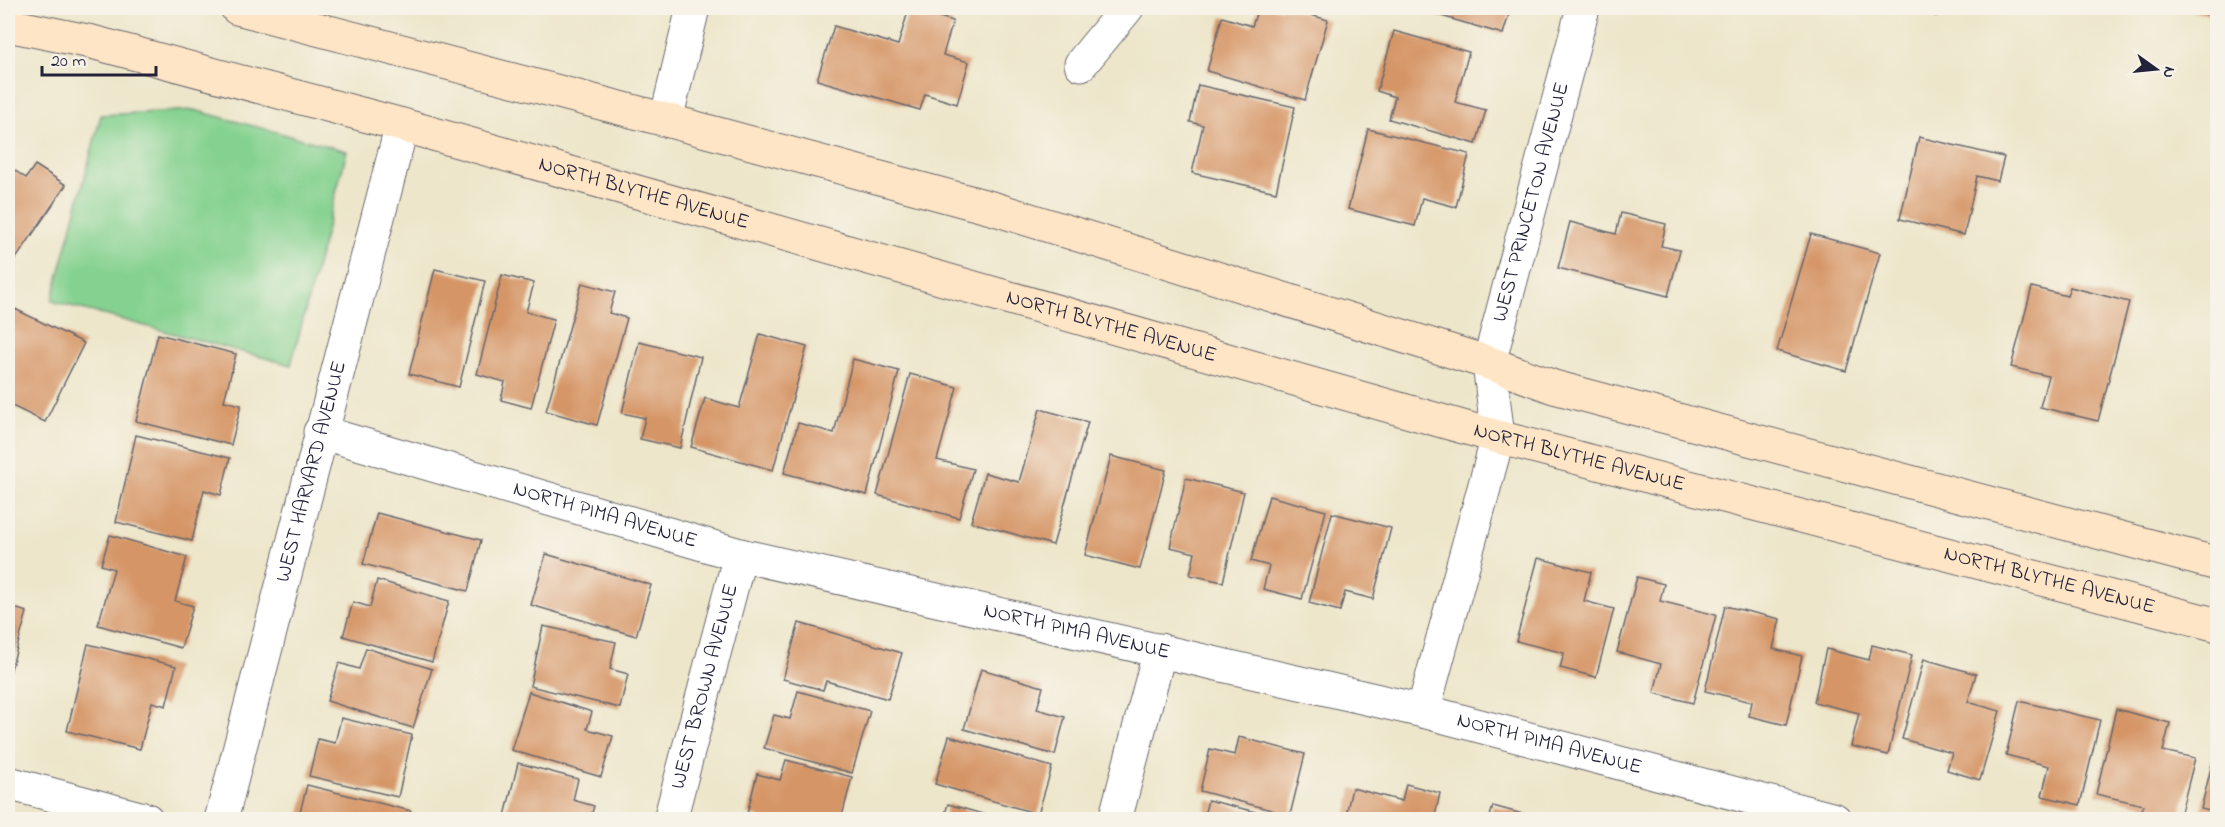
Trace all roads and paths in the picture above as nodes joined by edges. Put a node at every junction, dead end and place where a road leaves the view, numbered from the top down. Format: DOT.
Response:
graph roads {
  1 [pos="237,8"];
  2 [pos="693,8"];
  3 [pos="1126,8"];
  4 [pos="1583,8"];
  5 [pos="8,25"];
  6 [pos="1081,64"];
  7 [pos="666,120"];
  8 [pos="402,125"];
  9 [pos="1489,363"];
  10 [pos="321,432"];
  11 [pos="1498,437"];
  12 [pos="740,555"];
  13 [pos="2217,564"];
  14 [pos="2217,625"];
  15 [pos="1160,650"];
  16 [pos="1423,711"];
  17 [pos="8,783"];
  18 [pos="147,819"];
  19 [pos="221,819"];
  20 [pos="670,819"];
  21 [pos="1115,819"];
  22 [pos="1835,819"];
  1 -- 7 [label="street"];
  2 -- 7 [label="street"];
  3 -- 6 [label="street"];
  4 -- 9 [label="street, WEST PRINCETON AVENUE"];
  5 -- 8 [label="street, NORTH BLYTHE AVENUE"];
  7 -- 9 [label="street"];
  8 -- 10 [label="street, WEST HARVARD AVENUE"];
  8 -- 11 [label="street, NORTH BLYTHE AVENUE"];
  9 -- 11 [label="street, WEST PRINCETON AVENUE"];
  9 -- 13 [label="street"];
  10 -- 12 [label="street, NORTH PIMA AVENUE"];
  10 -- 19 [label="street, WEST HARVARD AVENUE"];
  11 -- 14 [label="street, NORTH BLYTHE AVENUE"];
  11 -- 16 [label="street"];
  12 -- 15 [label="street, NORTH PIMA AVENUE"];
  12 -- 20 [label="street, WEST BROWN AVENUE"];
  15 -- 16 [label="street, NORTH PIMA AVENUE"];
  15 -- 21 [label="street"];
  16 -- 22 [label="street, NORTH PIMA AVENUE"];
  17 -- 18 [label="street"];
}
